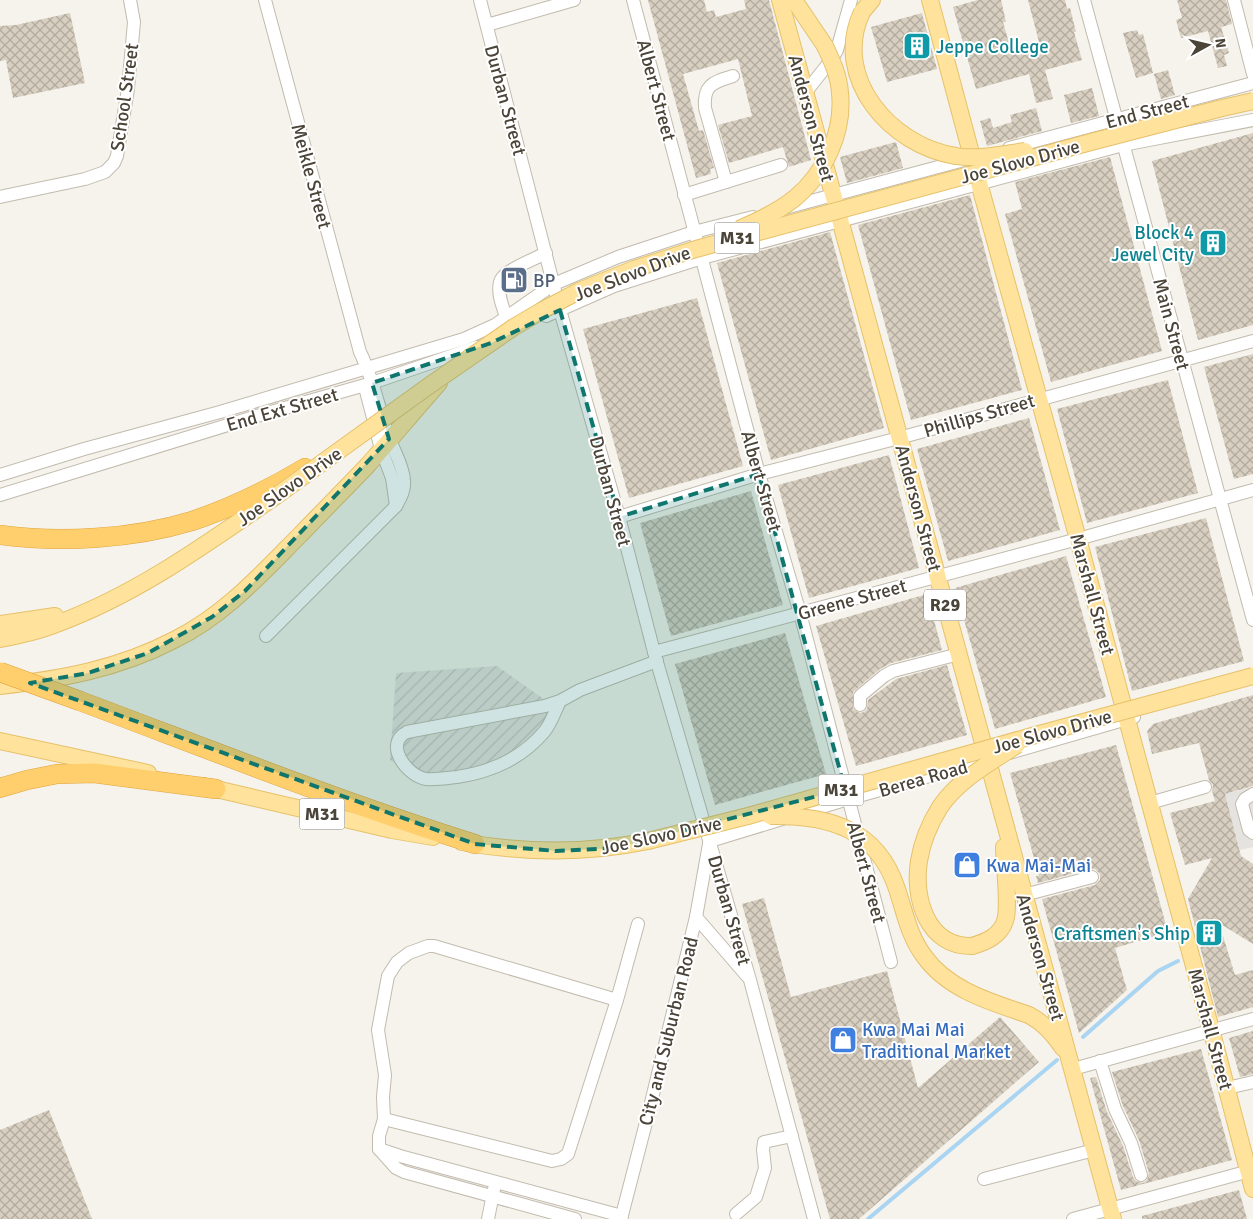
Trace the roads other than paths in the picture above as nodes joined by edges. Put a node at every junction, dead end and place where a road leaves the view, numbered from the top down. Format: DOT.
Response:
graph roads {
  1 [pos="130,0"];
  2 [pos="265,0"];
  3 [pos="480,0"];
  4 [pos="574,0"];
  5 [pos="633,0"];
  6 [pos="780,0"];
  7 [pos="794,0"];
  8 [pos="930,0"];
  9 [pos="1084,0"];
  10 [pos="1234,0"];
  11 [pos="861,4"];
  12 [pos="487,25"];
  13 [pos="1253,74"];
  14 [pos="733,76"];
  15 [pos="1253,83"];
  16 [pos="805,93"];
  17 [pos="1253,102"];
  18 [pos="1116,119"];
  19 [pos="1253,120"];
  20 [pos="1091,142"];
  21 [pos="1123,145"];
  22 [pos="972,157"];
  23 [pos="781,165"];
  24 [pos="726,182"];
  25 [pos="979,183"];
  26 [pos="684,195"];
  27 [pos="833,195"];
  28 [pos="0,197"];
  29 [pos="840,221"];
  30 [pos="694,232"];
  31 [pos="546,253"];
  32 [pos="699,254"];
  33 [pos="554,284"];
  34 [pos="560,310"];
  35 [pos="506,318"];
  36 [pos="1253,341"];
  37 [pos="467,351"];
  38 [pos="1183,361"];
  39 [pos="364,370"];
  40 [pos="368,384"];
  41 [pos="1040,398"];
  42 [pos="899,438"];
  43 [pos="355,439"];
  44 [pos="385,444"];
  45 [pos="760,474"];
  46 [pos="0,475"];
  47 [pos="1253,490"];
  48 [pos="0,496"];
  49 [pos="1219,498"];
  50 [pos="619,516"];
  51 [pos="0,535"];
  52 [pos="1078,539"];
  53 [pos="937,576"];
  54 [pos="88,611"];
  55 [pos="800,613"];
  56 [pos="1253,620"];
  57 [pos="0,624"];
  58 [pos="266,636"];
  59 [pos="0,639"];
  60 [pos="959,654"];
  61 [pos="655,657"];
  62 [pos="0,672"];
  63 [pos="1253,676"];
  64 [pos="1253,682"];
  65 [pos="0,686"];
  66 [pos="560,701"];
  67 [pos="860,705"];
  68 [pos="1126,719"];
  69 [pos="1032,736"];
  70 [pos="0,741"];
  71 [pos="988,760"];
  72 [pos="0,788"];
  73 [pos="1205,788"];
  74 [pos="216,789"];
  75 [pos="1253,794"];
  76 [pos="848,799"];
  77 [pos="1150,803"];
  78 [pos="748,816"];
  79 [pos="1003,818"];
  80 [pos="1253,833"];
  81 [pos="710,841"];
  82 [pos="474,844"];
  83 [pos="1092,877"];
  84 [pos="1024,895"];
  85 [pos="696,917"];
  86 [pos="638,924"];
  87 [pos="891,962"];
  88 [pos="750,980"];
  89 [pos="617,1000"];
  90 [pos="1253,1019"];
  91 [pos="1212,1029"];
  92 [pos="1100,1061"];
  93 [pos="1071,1063"];
  94 [pos="1253,1082"];
  95 [pos="1226,1088"];
  96 [pos="384,1119"];
  97 [pos="792,1136"];
  98 [pos="379,1149"];
  99 [pos="1094,1150"];
  100 [pos="1251,1171"];
  101 [pos="1141,1175"];
  102 [pos="984,1179"];
  103 [pos="497,1182"];
  104 [pos="1253,1189"];
  105 [pos="492,1196"];
  106 [pos="736,1214"];
  107 [pos="1112,1214"];
  108 [pos="621,1217"];
  109 [pos="488,1219"];
  110 [pos="575,1219"];
  111 [pos="814,1219"];
  112 [pos="1073,1219"];
  1 -- 28 [label="street, School Street"];
  2 -- 39 [label="street, Meikle Street"];
  3 -- 12 [label="street, Durban Street"];
  4 -- 12 [label="street"];
  5 -- 26 [label="street, Albert Street"];
  6 -- 16 [label="main road, Anderson Street / R29"];
  7 -- 32 [label="main road, bridge"];
  8 -- 22 [label="main road, Marshall Street"];
  9 -- 18 [label="street, Main Street"];
  10 -- 13 [label="street"];
  11 -- 16 [label="street"];
  11 -- 20 [label="main road, bridge"];
  12 -- 31 [label="street, Durban Street"];
  14 -- 24 [label="street"];
  15 -- 18 [label="street, End Street"];
  16 -- 27 [label="main road, Anderson Street / R29"];
  17 -- 20 [label="main road, Joe Slovo Drive / M31, bridge"];
  18 -- 21 [label="street, Main Street"];
  18 -- 22 [label="street, End Street"];
  19 -- 21 [label="street, End Street"];
  20 -- 32 [label="main road, Joe Slovo Drive / M31, bridge"];
  21 -- 25 [label="street, End Street"];
  21 -- 38 [label="street, Main Street"];
  22 -- 25 [label="main road, Marshall Street"];
  22 -- 27 [label="street, End Street"];
  23 -- 24 [label="street"];
  24 -- 26 [label="street"];
  25 -- 29 [label="street, End Street"];
  25 -- 41 [label="main road, Marshall Street"];
  26 -- 30 [label="street, Albert Street"];
  27 -- 29 [label="main road, Anderson Street / R29"];
  27 -- 30 [label="street, End Street"];
  29 -- 32 [label="street, End Street"];
  29 -- 42 [label="main road, Anderson Street / R29"];
  30 -- 32 [label="street, Albert Street"];
  30 -- 33 [label="street, End Street"];
  31 -- 33 [label="street, Durban Street"];
  31 -- 35 [label="street"];
  32 -- 34 [label="street, End Street"];
  32 -- 43 [label="main road, Joe Slovo Drive / M31, bridge"];
  32 -- 45 [label="street, Albert Street"];
  33 -- 34 [label="street, Durban Street"];
  33 -- 35 [label="street, End Ext Street"];
  34 -- 37 [label="street, End Ext Street"];
  34 -- 50 [label="street, Durban Street"];
  35 -- 39 [label="street, End Ext Street"];
  36 -- 38 [label="street, Phillips Street"];
  37 -- 40 [label="street, End Ext Street"];
  37 -- 44 [label="main road"];
  38 -- 41 [label="street, Phillips Street"];
  38 -- 49 [label="street, Main Street"];
  39 -- 40 [label="street, Meikle Street"];
  39 -- 46 [label="street, End Ext Street"];
  40 -- 44 [label="street, Meikle Street"];
  40 -- 48 [label="street, End Ext Street"];
  41 -- 42 [label="street, Phillips Street"];
  41 -- 52 [label="main road, Marshall Street"];
  42 -- 45 [label="street, Phillips Street"];
  42 -- 53 [label="main road, Anderson Street / R29"];
  43 -- 51 [label="highway, bridge"];
  43 -- 54 [label="main road, Joe Slovo Drive / M31, bridge"];
  44 -- 58 [label="street, Meikle Street"];
  44 -- 65 [label="main road"];
  45 -- 50 [label="street, Phillips Street"];
  45 -- 55 [label="street, Albert Street"];
  47 -- 49 [label="street, Greene Street"];
  49 -- 52 [label="street, Greene Street"];
  49 -- 56 [label="street, Main Street"];
  50 -- 61 [label="street, Durban Street"];
  52 -- 53 [label="street, Greene Street"];
  52 -- 68 [label="main road, Marshall Street"];
  53 -- 55 [label="street, Greene Street"];
  53 -- 60 [label="main road, Anderson Street / R29"];
  54 -- 57 [label="main road"];
  54 -- 59 [label="main road, Joe Slovo Drive / M31"];
  55 -- 61 [label="street, Greene Street"];
  55 -- 76 [label="street, Albert Street"];
  60 -- 67 [label="street"];
  60 -- 71 [label="main road, Anderson Street / R29"];
  61 -- 66 [label="street, Greene Street"];
  61 -- 81 [label="street, Durban Street"];
  62 -- 82 [label="highway, bridge"];
  63 -- 69 [label="main road, Joe Slovo Drive / M31, bridge"];
  64 -- 68 [label="street, Berea Road"];
  66 -- 66 [label="street, Greene Street"];
  68 -- 71 [label="street, Berea Road"];
  68 -- 77 [label="main road, Marshall Street"];
  69 -- 78 [label="main road, Joe Slovo Drive / M31, bridge"];
  69 -- 79 [label="main road, bridge"];
  70 -- 74 [label="main road, Joe Slovo Drive / M31"];
  71 -- 76 [label="street, Berea Road"];
  71 -- 79 [label="main road, Anderson Street / R29"];
  72 -- 74 [label="highway"];
  73 -- 77 [label="street"];
  74 -- 82 [label="main road, Joe Slovo Drive / M31"];
  75 -- 80 [label="street"];
  76 -- 81 [label="street, Berea Road"];
  76 -- 87 [label="street, Albert Street"];
  77 -- 91 [label="main road, Marshall Street"];
  78 -- 82 [label="main road, Joe Slovo Drive / M31, bridge"];
  78 -- 93 [label="main road, bridge"];
  79 -- 84 [label="main road, Anderson Street / R29"];
  81 -- 85 [label="street, City and Suburban Road"];
  81 -- 88 [label="street, Durban Street"];
  83 -- 84 [label="street"];
  84 -- 93 [label="main road, Anderson Street / R29"];
  85 -- 88 [label="street, Durban Street"];
  85 -- 108 [label="street, City and Suburban Road"];
  86 -- 89 [label="street"];
  88 -- 97 [label="street, Durban Street"];
  89 -- 96 [label="street"];
  89 -- 96 [label="street"];
  90 -- 91 [label="street"];
  91 -- 92 [label="street"];
  91 -- 95 [label="main road, Marshall Street"];
  92 -- 93 [label="street"];
  92 -- 101 [label="street"];
  93 -- 99 [label="main road, Anderson Street / R29"];
  94 -- 95 [label="street"];
  95 -- 100 [label="main road, Marshall Street"];
  96 -- 98 [label="street"];
  97 -- 106 [label="street"];
  97 -- 111 [label="street, Durban Street"];
  98 -- 103 [label="street"];
  98 -- 105 [label="street"];
  99 -- 102 [label="street"];
  99 -- 107 [label="main road, Anderson Street / R29"];
  100 -- 104 [label="main road, Marshall Street"];
  100 -- 107 [label="street"];
  103 -- 105 [label="street"];
  103 -- 108 [label="street"];
  105 -- 109 [label="street"];
  105 -- 110 [label="street"];
  107 -- 112 [label="street"];
}
